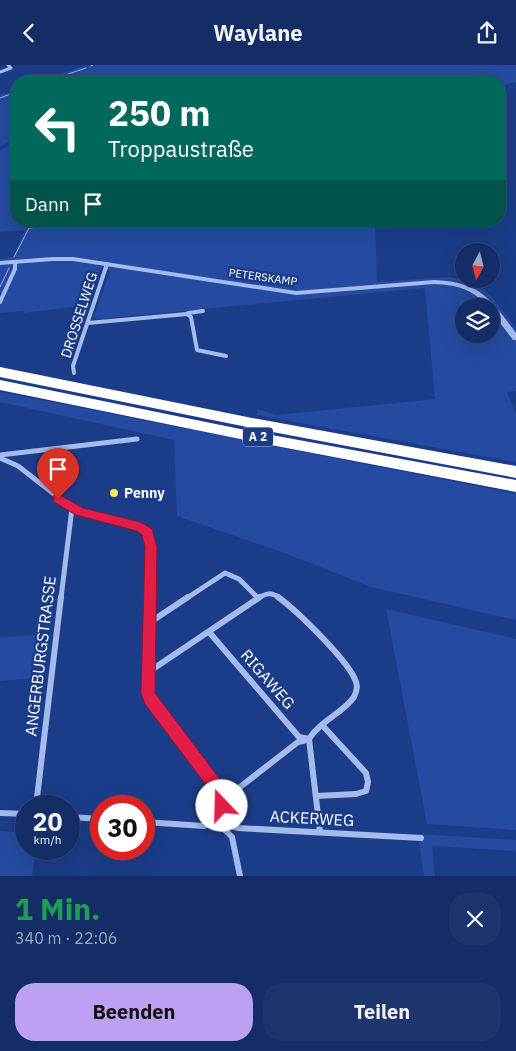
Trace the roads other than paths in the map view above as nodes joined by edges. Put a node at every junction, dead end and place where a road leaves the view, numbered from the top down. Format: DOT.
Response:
graph roads {
  1 [pos="8,65"];
  2 [pos="0,72"];
  3 [pos="15,262"];
  4 [pos="0,263"];
  5 [pos="107,264"];
  6 [pos="0,302"];
  7 [pos="203,311"];
  8 [pos="185,313"];
  9 [pos="88,323"];
  10 [pos="516,338"];
  11 [pos="226,356"];
  12 [pos="0,372"];
  13 [pos="74,373"];
  14 [pos="0,385"];
  15 [pos="137,439"];
  16 [pos="0,456"];
  17 [pos="516,472"];
  18 [pos="516,486"];
  19 [pos="72,508"];
  20 [pos="258,598"];
  21 [pos="149,623"];
  22 [pos="208,632"];
  23 [pos="147,673"];
  24 [pos="322,725"];
  25 [pos="309,739"];
  26 [pos="37,795"];
  27 [pos="316,796"];
  28 [pos="222,801"];
  29 [pos="0,813"];
  30 [pos="15,814"];
  31 [pos="217,822"];
  32 [pos="155,823"];
  33 [pos="320,832"];
  34 [pos="421,838"];
  35 [pos="240,876"];
  1 -- 2 [label="street"];
  3 -- 4 [label="street, PETERSKAMP"];
  3 -- 5 [label="street, PETERSKAMP"];
  3 -- 6 [label="street"];
  5 -- 9 [label="street, DROSSELWEG"];
  5 -- 10 [label="street, PETERSKAMP"];
  7 -- 8 [label="street"];
  8 -- 9 [label="street"];
  8 -- 11 [label="street"];
  9 -- 13 [label="street, DROSSELWEG"];
  12 -- 17 [label="highway, A 2"];
  14 -- 18 [label="highway, A 2"];
  15 -- 16 [label="street"];
  16 -- 19 [label="street"];
  19 -- 21 [label="street"];
  19 -- 26 [label="street, ANGERBURGSTRASSE"];
  20 -- 21 [label="street"];
  20 -- 22 [label="street"];
  20 -- 24 [label="street"];
  21 -- 23 [label="street"];
  22 -- 23 [label="street"];
  22 -- 25 [label="street, RIGAWEG"];
  23 -- 28 [label="street"];
  24 -- 25 [label="street"];
  24 -- 27 [label="street"];
  25 -- 27 [label="street"];
  25 -- 28 [label="street"];
  27 -- 33 [label="street"];
  28 -- 31 [label="street"];
  29 -- 30 [label="street"];
  31 -- 32 [label="street, ACKERWEG"];
  31 -- 33 [label="street, ACKERWEG"];
  31 -- 35 [label="street"];
  33 -- 34 [label="street, ACKERWEG"];
}
